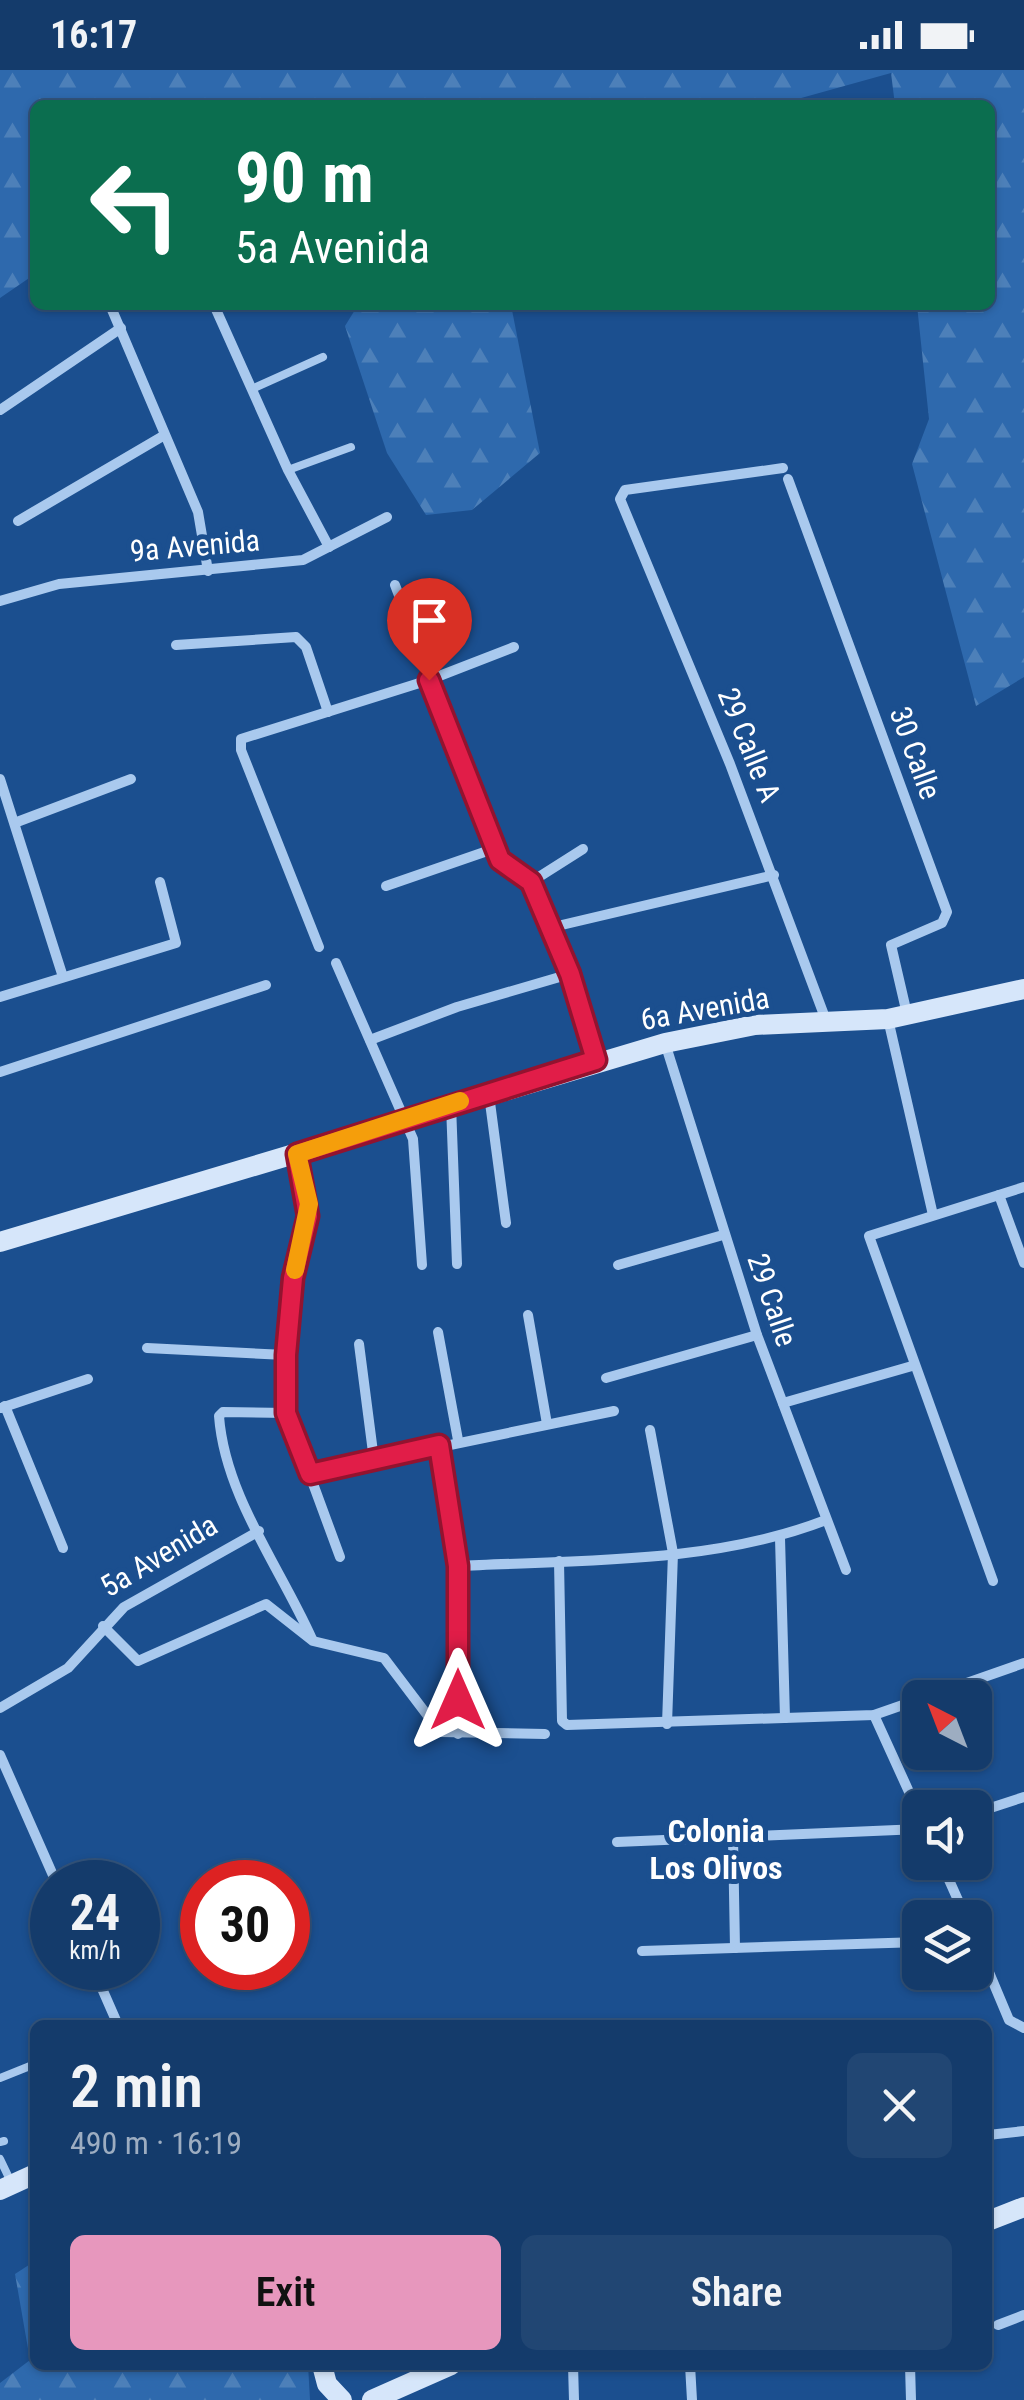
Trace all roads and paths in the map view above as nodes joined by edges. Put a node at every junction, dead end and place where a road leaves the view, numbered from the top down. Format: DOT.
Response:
graph roads {
  1 [pos="112,310"];
  2 [pos="216,310"];
  3 [pos="121,328"];
  4 [pos="323,357"];
  5 [pos="254,388"];
  6 [pos="0,410"];
  7 [pos="163,436"];
  8 [pos="351,447"];
  9 [pos="288,470"];
  10 [pos="786,474"];
  11 [pos="387,516"];
  12 [pos="18,521"];
  13 [pos="329,547"];
  14 [pos="208,572"];
  15 [pos="395,585"];
  16 [pos="0,602"];
  17 [pos="176,645"];
  18 [pos="514,648"];
  19 [pos="429,680"];
  20 [pos="328,712"];
  21 [pos="0,779"];
  22 [pos="132,779"];
  23 [pos="17,822"];
  24 [pos="496,848"];
  25 [pos="582,849"];
  26 [pos="774,875"];
  27 [pos="160,882"];
  28 [pos="531,882"];
  29 [pos="386,886"];
  30 [pos="549,928"];
  31 [pos="319,948"];
  32 [pos="336,963"];
  33 [pos="570,974"];
  34 [pos="64,976"];
  35 [pos="266,985"];
  36 [pos="1024,989"];
  37 [pos="0,998"];
  38 [pos="898,1017"];
  39 [pos="828,1024"];
  40 [pos="370,1040"];
  41 [pos="665,1043"];
  42 [pos="596,1060"];
  43 [pos="0,1072"];
  44 [pos="489,1092"];
  45 [pos="451,1104"];
  46 [pos="401,1120"];
  47 [pos="297,1154"];
  48 [pos="1024,1188"];
  49 [pos="999,1195"];
  50 [pos="933,1214"];
  51 [pos="506,1223"];
  52 [pos="723,1235"];
  53 [pos="0,1242"];
  54 [pos="1024,1262"];
  55 [pos="457,1264"];
  56 [pos="618,1265"];
  57 [pos="422,1266"];
  58 [pos="528,1315"];
  59 [pos="438,1332"];
  60 [pos="757,1336"];
  61 [pos="359,1344"];
  62 [pos="147,1348"];
  63 [pos="286,1355"];
  64 [pos="912,1366"];
  65 [pos="606,1378"];
  66 [pos="88,1380"];
  67 [pos="783,1402"];
  68 [pos="3,1407"];
  69 [pos="614,1410"];
  70 [pos="286,1413"];
  71 [pos="548,1424"];
  72 [pos="650,1430"];
  73 [pos="458,1440"];
  74 [pos="439,1445"];
  75 [pos="374,1460"];
  76 [pos="310,1474"];
  77 [pos="826,1520"];
  78 [pos="260,1531"];
  79 [pos="780,1538"];
  80 [pos="64,1548"];
  81 [pos="673,1553"];
  82 [pos="340,1558"];
  83 [pos="559,1561"];
  84 [pos="458,1566"];
  85 [pos="846,1570"];
  86 [pos="993,1580"];
  87 [pos="104,1626"];
  88 [pos="313,1641"];
  89 [pos="1024,1663"];
  90 [pos="974,1680"];
  91 [pos="902,1705"];
  92 [pos="0,1708"];
  93 [pos="874,1715"];
  94 [pos="785,1718"];
  95 [pos="667,1724"];
  96 [pos="458,1734"];
  97 [pos="545,1734"];
  98 [pos="0,1755"];
  99 [pos="908,1790"];
  100 [pos="1024,1797"];
  101 [pos="992,1807"];
  102 [pos="902,1830"];
  103 [pos="734,1838"];
  104 [pos="617,1842"];
  105 [pos="46,1860"];
  106 [pos="902,1943"];
  107 [pos="736,1948"];
  108 [pos="642,1952"];
  109 [pos="992,1980"];
  110 [pos="103,1990"];
  111 [pos="116,2020"];
  112 [pos="1024,2028"];
  113 [pos="30,2066"];
  114 [pos="0,2078"];
  115 [pos="1024,2132"];
  116 [pos="992,2136"];
  117 [pos="0,2159"];
  118 [pos="30,2176"];
  119 [pos="6,2188"];
  120 [pos="1024,2207"];
  121 [pos="992,2219"];
  122 [pos="1024,2315"];
  123 [pos="998,2325"];
  124 [pos="323,2370"];
  125 [pos="444,2370"];
  126 [pos="572,2370"];
  127 [pos="690,2370"];
  128 [pos="910,2370"];
  129 [pos="415,2391"];
  130 [pos="340,2400"];
  131 [pos="372,2400"];
  132 [pos="574,2400"];
  133 [pos="692,2400"];
  134 [pos="911,2400"];
  1 -- 3 [label="street"];
  2 -- 5 [label="street"];
  3 -- 6 [label="street"];
  3 -- 7 [label="street"];
  4 -- 5 [label="lane"];
  5 -- 9 [label="street"];
  7 -- 12 [label="street"];
  7 -- 14 [label="street"];
  8 -- 9 [label="lane"];
  9 -- 13 [label="street"];
  10 -- 26 [label="street, 29 Calle A"];
  10 -- 38 [label="street, 30 Calle"];
  11 -- 13 [label="street, 9a Avenida"];
  13 -- 14 [label="street, 9a Avenida"];
  14 -- 16 [label="street, 9a Avenida"];
  15 -- 19 [label="street"];
  17 -- 20 [label="street"];
  18 -- 19 [label="street"];
  19 -- 20 [label="street"];
  19 -- 24 [label="street"];
  20 -- 31 [label="street"];
  21 -- 23 [label="street"];
  22 -- 23 [label="street"];
  23 -- 34 [label="street"];
  24 -- 28 [label="street"];
  24 -- 29 [label="street"];
  25 -- 28 [label="street"];
  26 -- 30 [label="street"];
  26 -- 39 [label="street, 29 Calle A"];
  27 -- 34 [label="street"];
  28 -- 30 [label="street"];
  30 -- 33 [label="street"];
  32 -- 40 [label="street"];
  33 -- 40 [label="street"];
  33 -- 42 [label="street"];
  34 -- 37 [label="street"];
  35 -- 43 [label="street"];
  36 -- 38 [label="street, 6a Avenida"];
  38 -- 39 [label="street, 6a Avenida"];
  38 -- 50 [label="street, 30 Calle"];
  39 -- 41 [label="street, 6a Avenida"];
  40 -- 46 [label="street"];
  41 -- 42 [label="street, 6a Avenida"];
  41 -- 52 [label="street, 29 Calle"];
  42 -- 44 [label="street, 6a Avenida"];
  44 -- 45 [label="street, 6a Avenida"];
  44 -- 51 [label="street"];
  45 -- 46 [label="street, 6a Avenida"];
  45 -- 55 [label="street"];
  46 -- 47 [label="street, 6a Avenida"];
  46 -- 57 [label="street"];
  47 -- 53 [label="street, 6a Avenida"];
  47 -- 63 [label="street"];
  48 -- 49 [label="street"];
  49 -- 50 [label="street"];
  49 -- 54 [label="street"];
  50 -- 64 [label="street"];
  52 -- 56 [label="street"];
  52 -- 60 [label="street, 29 Calle"];
  58 -- 71 [label="street"];
  59 -- 73 [label="street"];
  60 -- 65 [label="street"];
  60 -- 67 [label="street, 29 Calle"];
  61 -- 75 [label="street"];
  62 -- 63 [label="street"];
  63 -- 70 [label="street"];
  64 -- 67 [label="street"];
  64 -- 86 [label="street"];
  66 -- 68 [label="street"];
  67 -- 77 [label="street, 29 Calle"];
  68 -- 80 [label="street"];
  69 -- 71 [label="street"];
  70 -- 76 [label="street"];
  70 -- 78 [label="street"];
  71 -- 73 [label="street"];
  72 -- 81 [label="street"];
  73 -- 74 [label="street"];
  74 -- 75 [label="street"];
  74 -- 84 [label="street"];
  75 -- 76 [label="street"];
  76 -- 82 [label="street"];
  77 -- 79 [label="street"];
  77 -- 85 [label="street, 29 Calle"];
  78 -- 87 [label="street, 5a Avenida"];
  78 -- 88 [label="street"];
  79 -- 81 [label="street"];
  79 -- 94 [label="street"];
  81 -- 83 [label="street"];
  81 -- 95 [label="street"];
  83 -- 84 [label="street"];
  83 -- 95 [label="street"];
  84 -- 96 [label="street"];
  87 -- 88 [label="street"];
  87 -- 92 [label="street, 5a Avenida"];
  88 -- 96 [label="street"];
  89 -- 90 [label="street"];
  91 -- 93 [label="street"];
  93 -- 94 [label="street"];
  93 -- 99 [label="street"];
  94 -- 95 [label="street"];
  96 -- 97 [label="street"];
  98 -- 105 [label="street"];
  100 -- 101 [label="street"];
  102 -- 103 [label="street"];
  103 -- 104 [label="street"];
  103 -- 107 [label="street"];
  106 -- 107 [label="street"];
  107 -- 108 [label="street"];
  109 -- 112 [label="street"];
  110 -- 111 [label="street"];
  113 -- 114 [label="lane"];
  115 -- 116 [label="street"];
  117 -- 119 [label="lane"];
  118 -- 119 [label="street"];
  120 -- 121 [label="street"];
  122 -- 123 [label="street"];
  124 -- 130 [label="street"];
  125 -- 129 [label="street"];
  126 -- 132 [label="street"];
  127 -- 133 [label="street"];
  128 -- 134 [label="street"];
  129 -- 131 [label="street"];
}
